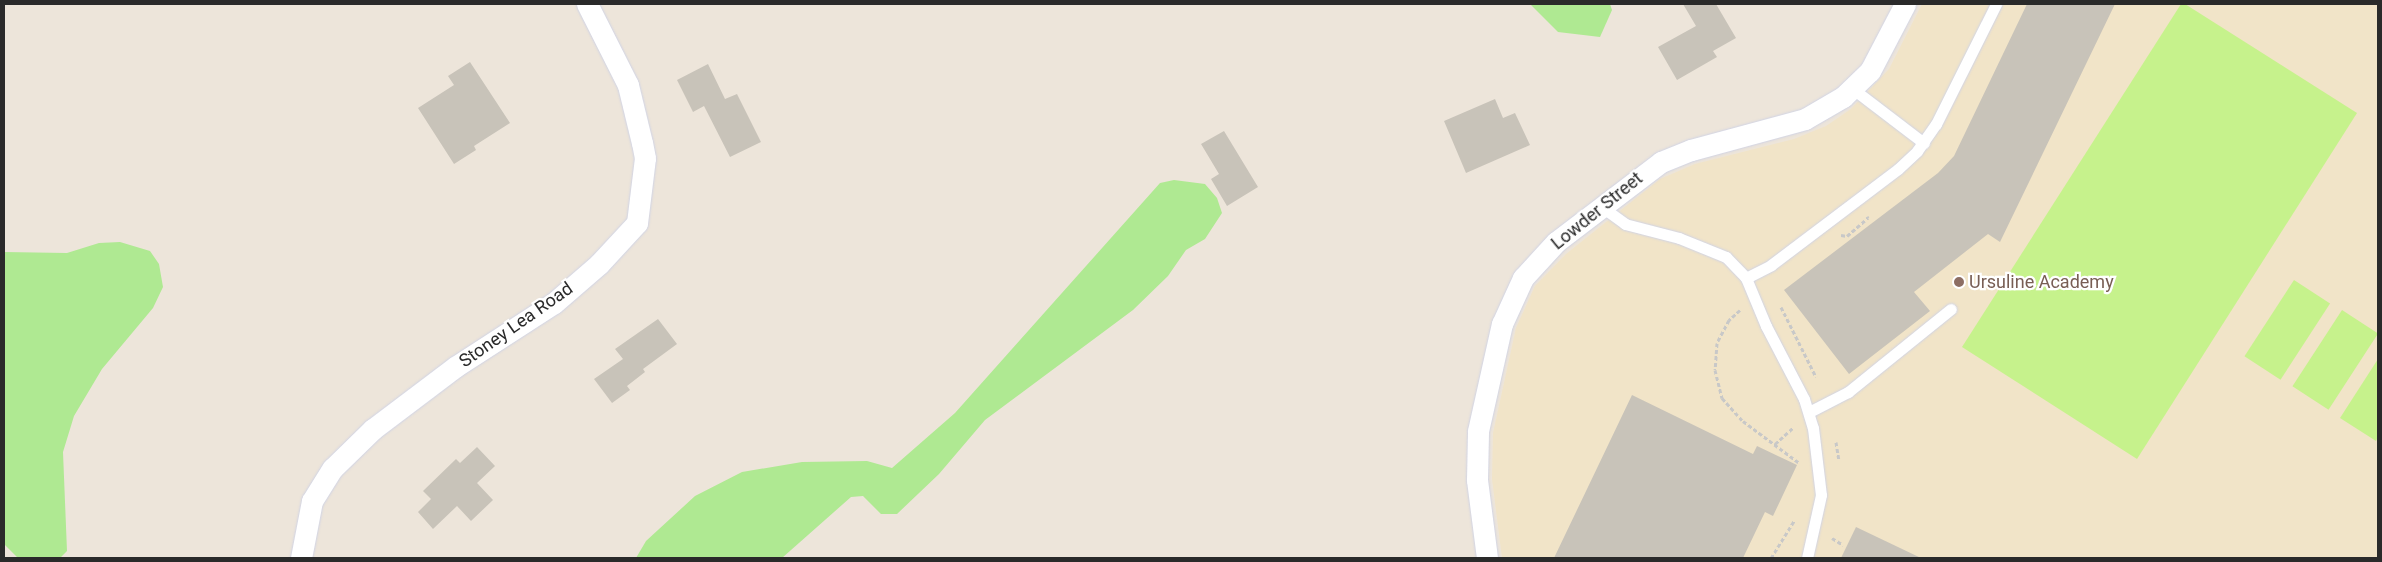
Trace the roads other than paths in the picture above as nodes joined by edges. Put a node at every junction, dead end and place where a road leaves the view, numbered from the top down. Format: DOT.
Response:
graph roads {
  1 [pos="587,4"];
  2 [pos="1906,4"];
  3 [pos="1996,4"];
  4 [pos="1853,89"];
  5 [pos="1924,143"];
  6 [pos="1602,207"];
  7 [pos="1746,278"];
  8 [pos="1951,309"];
  9 [pos="1809,412"];
  10 [pos="301,558"];
  11 [pos="1487,558"];
  12 [pos="1807,558"];
  1 -- 10 [label="street, Stoney Lea Road"];
  2 -- 4 [label="street, Lowder Street"];
  3 -- 5 [label="lane"];
  4 -- 5 [label="lane"];
  4 -- 6 [label="street, Lowder Street"];
  5 -- 7 [label="lane"];
  6 -- 7 [label="lane"];
  6 -- 11 [label="street, Lowder Street"];
  7 -- 9 [label="lane"];
  8 -- 9 [label="lane"];
  9 -- 12 [label="lane"];
}
